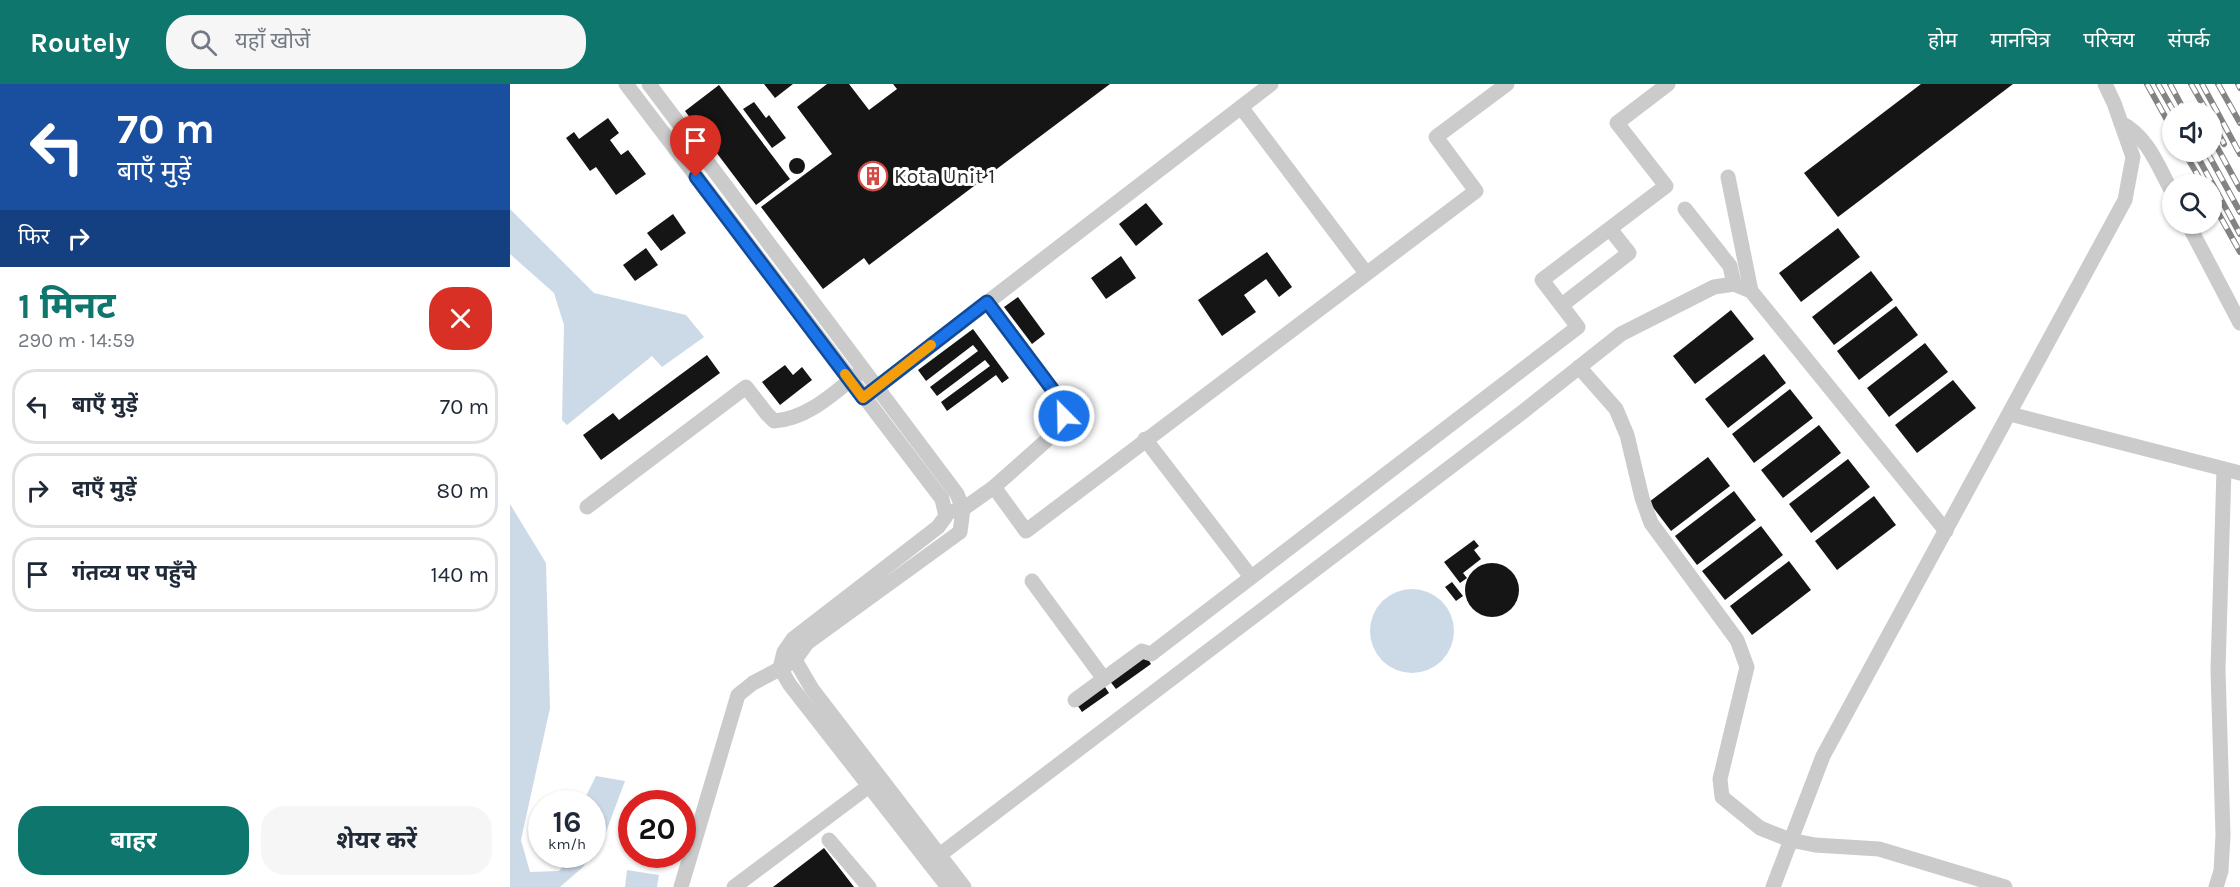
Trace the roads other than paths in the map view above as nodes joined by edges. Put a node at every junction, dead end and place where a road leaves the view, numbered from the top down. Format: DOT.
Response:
graph roads {
  1 [pos="626,84"];
  2 [pos="649,84"];
  3 [pos="1271,84"];
  4 [pos="1507,84"];
  5 [pos="1668,84"];
  6 [pos="2105,84"];
  7 [pos="1241,107"];
  8 [pos="2121,123"];
  9 [pos="2162,174"];
  10 [pos="1728,177"];
  11 [pos="1685,209"];
  12 [pos="1610,229"];
  13 [pos="2193,234"];
  14 [pos="1366,273"];
  15 [pos="1734,284"];
  16 [pos="1751,291"];
  17 [pos="987,302"];
  18 [pos="1562,305"];
  19 [pos="2240,323"];
  20 [pos="1579,367"];
  21 [pos="865,369"];
  22 [pos="850,380"];
  23 [pos="878,386"];
  24 [pos="863,398"];
  25 [pos="2010,414"];
  26 [pos="1146,439"];
  27 [pos="2224,470"];
  28 [pos="2240,474"];
  29 [pos="994,487"];
  30 [pos="586,507"];
  31 [pos="963,509"];
  32 [pos="945,513"];
  33 [pos="1946,531"];
  34 [pos="1251,578"];
  35 [pos="1032,581"];
  36 [pos="795,660"];
  37 [pos="780,668"];
  38 [pos="1104,679"];
  39 [pos="1075,700"];
  40 [pos="869,786"];
  41 [pos="829,840"];
  42 [pos="1790,840"];
  43 [pos="934,859"];
  44 [pos="681,887"];
  45 [pos="734,887"];
  46 [pos="868,887"];
  47 [pos="948,887"];
  48 [pos="964,887"];
  49 [pos="1773,887"];
  50 [pos="2005,887"];
  51 [pos="2216,887"];
  1 -- 22 [label="lane"];
  2 -- 21 [label="lane"];
  3 -- 7 [label="lane"];
  4 -- 14 [label="lane"];
  5 -- 12 [label="lane"];
  6 -- 8 [label="lane"];
  7 -- 14 [label="lane"];
  7 -- 17 [label="lane"];
  8 -- 9 [label="lane"];
  8 -- 25 [label="lane"];
  10 -- 16 [label="lane"];
  11 -- 15 [label="lane"];
  12 -- 18 [label="lane"];
  12 -- 18 [label="lane"];
  13 -- 19 [label="lane"];
  14 -- 26 [label="lane"];
  15 -- 16 [label="lane"];
  15 -- 20 [label="lane"];
  16 -- 33 [label="lane"];
  17 -- 23 [label="lane"];
  17 -- 29 [label="lane"];
  18 -- 34 [label="lane"];
  20 -- 42 [label="lane"];
  20 -- 43 [label="lane"];
  21 -- 22 [label="lane"];
  21 -- 23 [label="lane"];
  22 -- 24 [label="lane"];
  22 -- 30 [label="lane"];
  23 -- 24 [label="lane"];
  23 -- 31 [label="lane"];
  24 -- 32 [label="lane"];
  25 -- 27 [label="lane"];
  25 -- 33 [label="lane"];
  26 -- 29 [label="lane"];
  26 -- 34 [label="lane"];
  27 -- 28 [label="lane"];
  27 -- 51 [label="lane"];
  29 -- 31 [label="lane"];
  31 -- 32 [label="lane"];
  31 -- 36 [label="lane"];
  32 -- 37 [label="lane"];
  33 -- 42 [label="lane"];
  34 -- 38 [label="lane"];
  35 -- 38 [label="lane"];
  36 -- 37 [label="lane"];
  36 -- 43 [label="lane"];
  37 -- 40 [label="lane"];
  37 -- 44 [label="lane"];
  38 -- 39 [label="lane"];
  40 -- 43 [label="lane"];
  40 -- 45 [label="lane"];
  41 -- 46 [label="lane"];
  42 -- 49 [label="lane"];
  42 -- 50 [label="lane"];
  43 -- 47 [label="lane"];
  43 -- 48 [label="lane"];
}
